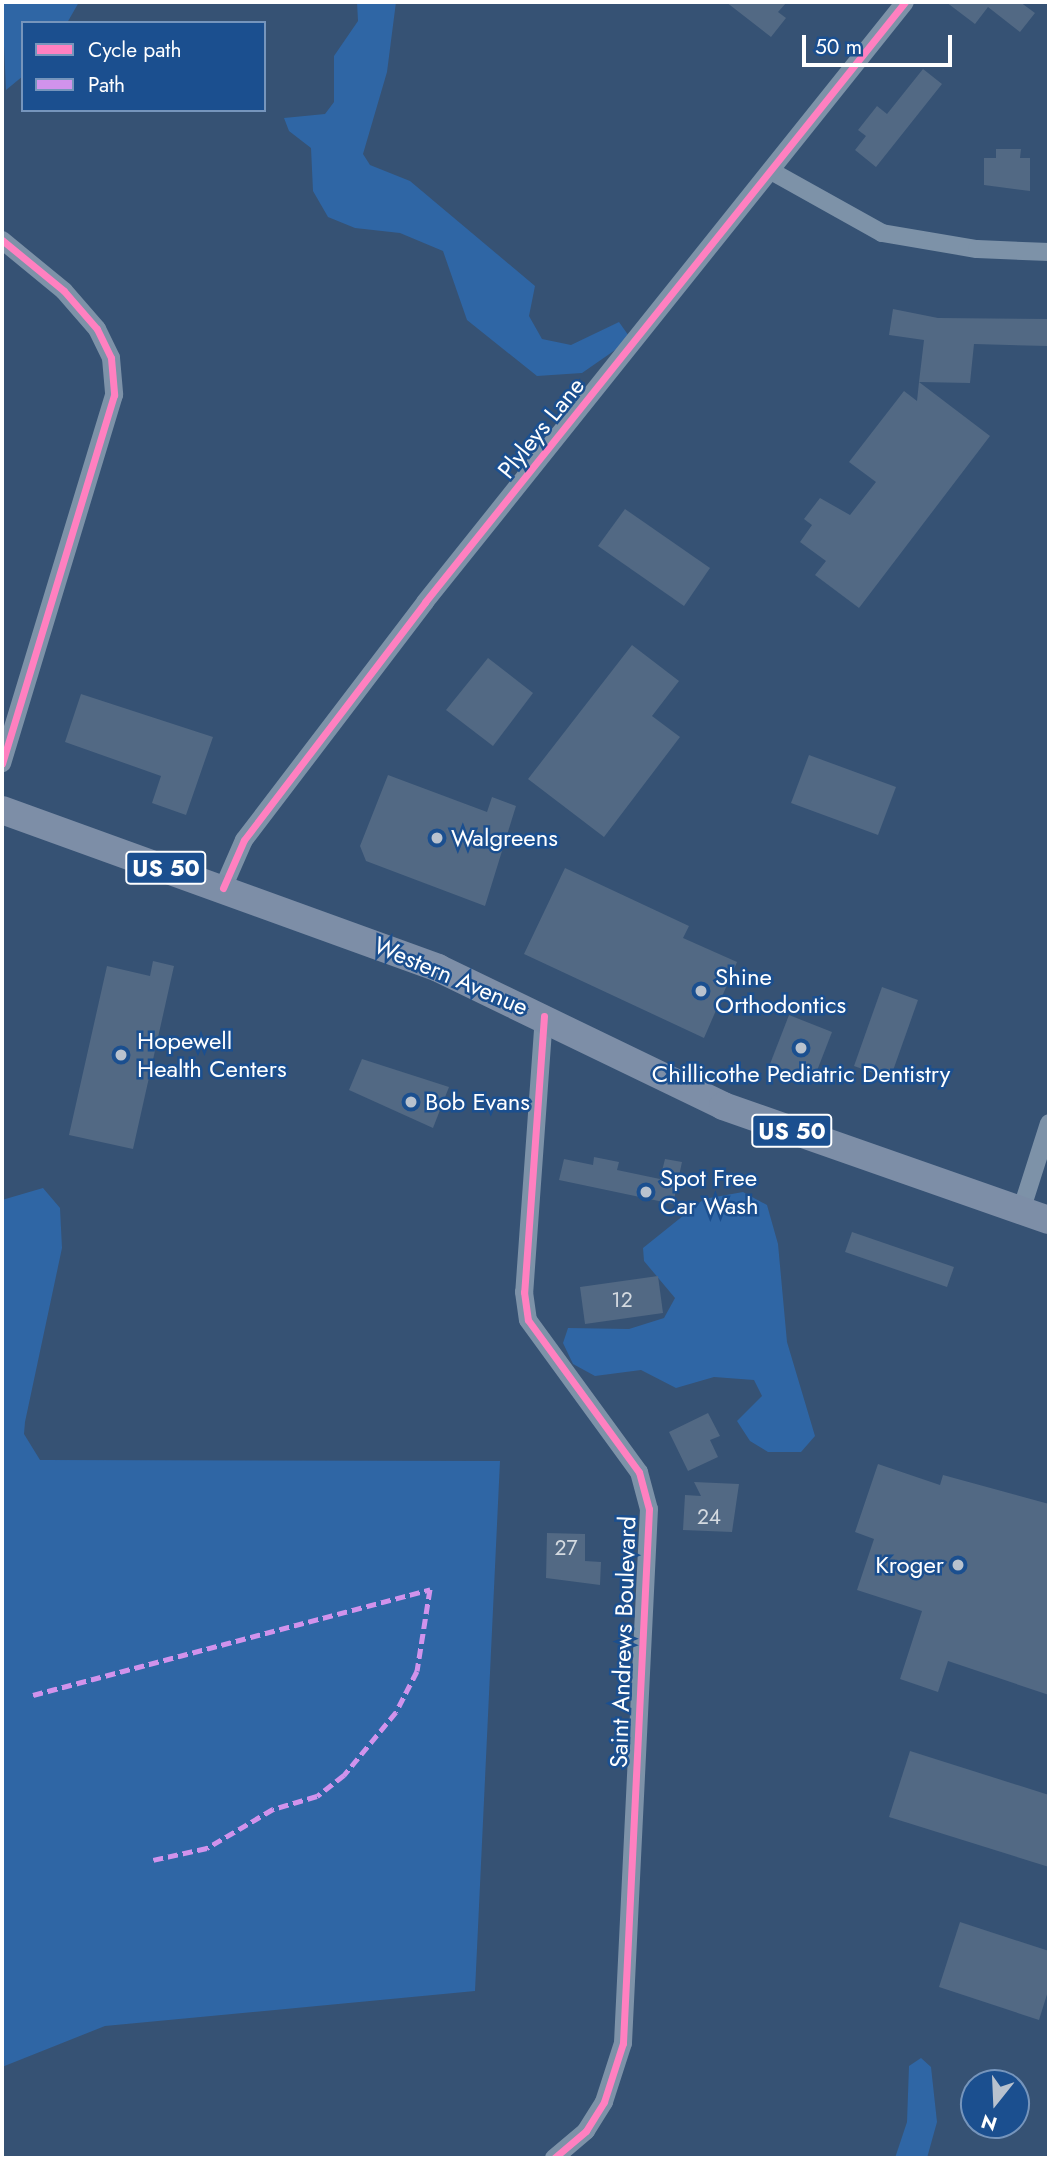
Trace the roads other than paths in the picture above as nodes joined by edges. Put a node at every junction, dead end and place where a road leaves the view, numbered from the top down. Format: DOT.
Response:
graph roads {
  1 [pos="905,2"];
  2 [pos="771,171"];
  3 [pos="2,240"];
  4 [pos="1049,252"];
  5 [pos="2,764"];
  6 [pos="2,810"];
  7 [pos="223,888"];
  8 [pos="544,1016"];
  9 [pos="1049,1123"];
  10 [pos="1021,1211"];
  11 [pos="1049,1220"];
  12 [pos="562,2157"];
  1 -- 2 [label="street, Plyleys Lane"];
  2 -- 4 [label="street"];
  2 -- 7 [label="street, Plyleys Lane"];
  3 -- 5 [label="street"];
  6 -- 7 [label="main road, Western Avenue / US 50"];
  7 -- 8 [label="main road, Western Avenue / US 50"];
  8 -- 10 [label="main road, Western Avenue / US 50"];
  8 -- 12 [label="street, Saint Andrews Boulevard"];
  9 -- 10 [label="street"];
  10 -- 11 [label="main road, Western Avenue / US 50"];
}
